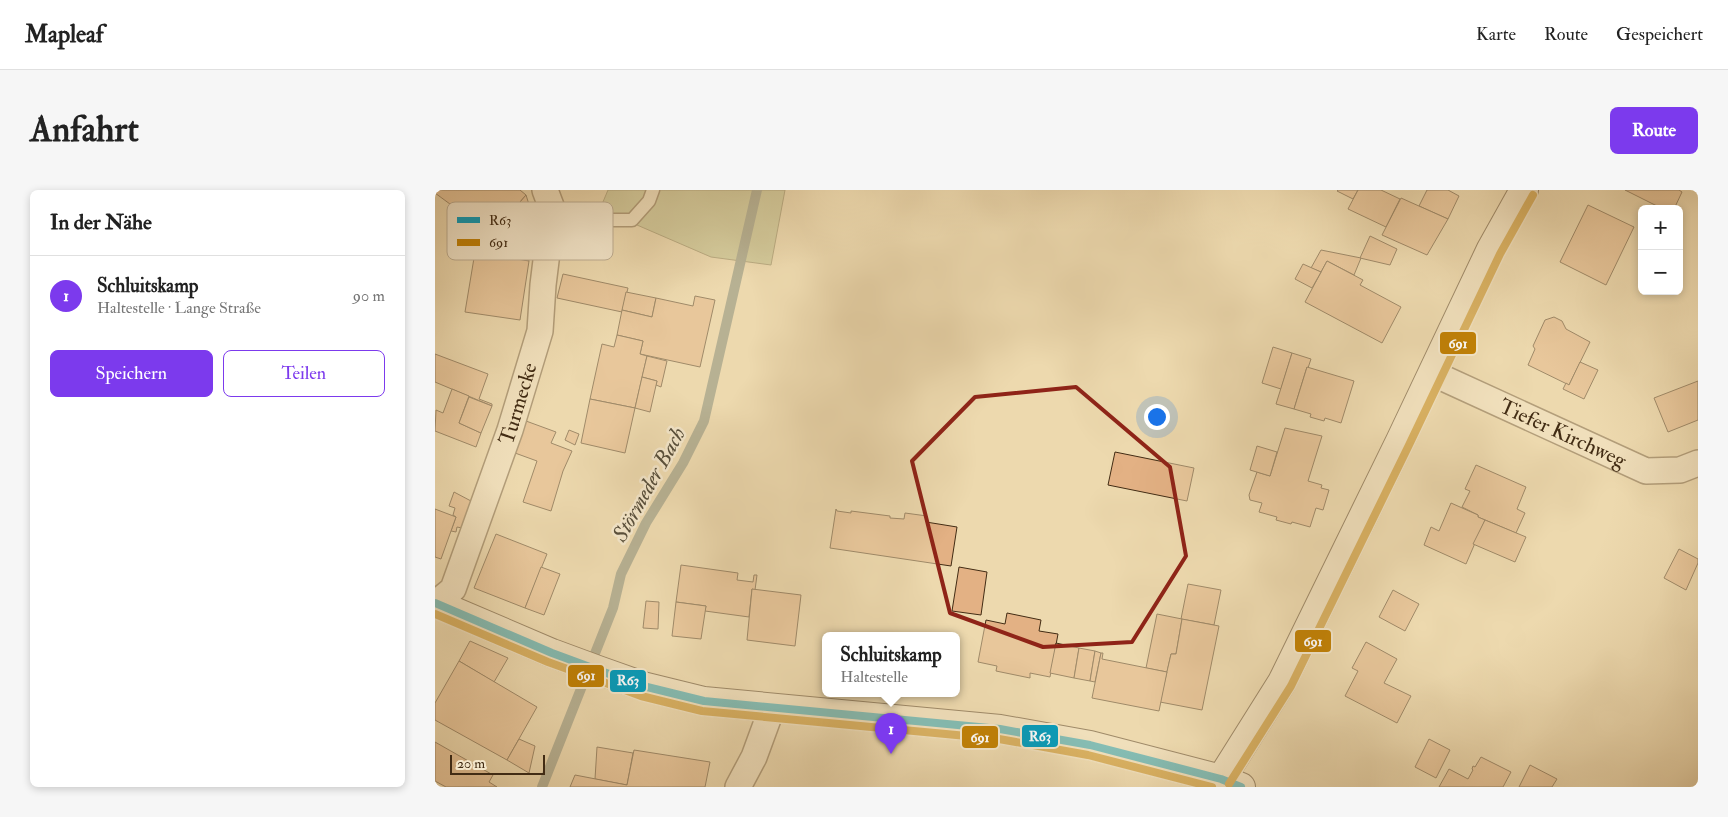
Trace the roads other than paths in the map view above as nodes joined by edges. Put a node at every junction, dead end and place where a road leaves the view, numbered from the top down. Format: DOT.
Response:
graph roads {
  1 [pos="545,190"];
  2 [pos="653,190"];
  3 [pos="1524,190"];
  4 [pos="550,202"];
  5 [pos="613,220"];
  6 [pos="546,260"];
  7 [pos="1432,373"];
  8 [pos="1698,463"];
  9 [pos="435,603"];
  10 [pos="772,708"];
  11 [pos="1227,784"];
  12 [pos="738,787"];
  1 -- 4 [label="street, Turmecke"];
  2 -- 5 [label="lane"];
  3 -- 7 [label="main road"];
  6 -- 9 [label="street, Turmecke"];
  7 -- 8 [label="street, Tiefer Kirchweg"];
  7 -- 11 [label="main road"];
  9 -- 10 [label="main road"];
  10 -- 11 [label="main road"];
  10 -- 12 [label="street"];
}
